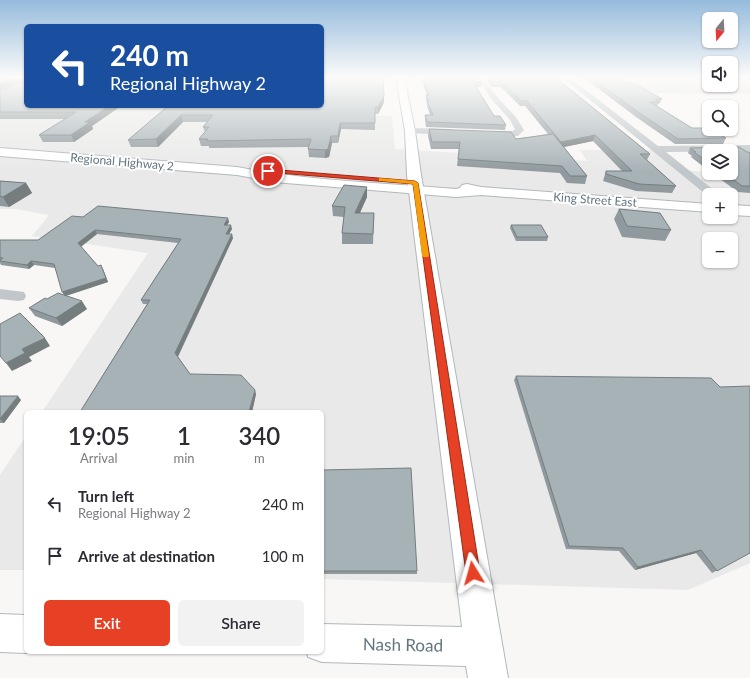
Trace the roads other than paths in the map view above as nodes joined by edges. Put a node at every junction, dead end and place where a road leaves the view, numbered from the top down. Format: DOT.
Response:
graph roads {
  1 [pos="406,109"];
  2 [pos="504,109"];
  3 [pos="605,109"];
  4 [pos="410,131"];
  5 [pos="464,133"];
  6 [pos="479,133"];
  7 [pos="750,148"];
  8 [pos="656,149"];
  9 [pos="0,152"];
  10 [pos="416,186"];
  11 [pos="705,188"];
  12 [pos="702,207"];
  13 [pos="738,210"];
  14 [pos="750,211"];
  15 [pos="0,294"];
  16 [pos="18,296"];
  17 [pos="0,633"];
  18 [pos="24,634"];
  19 [pos="324,643"];
  20 [pos="486,662"];
  1 -- 4 [label="main road"];
  2 -- 6 [label="street"];
  3 -- 8 [label="street"];
  4 -- 5 [label="street"];
  4 -- 10 [label="main road"];
  7 -- 8 [label="street"];
  8 -- 11 [label="street"];
  9 -- 10 [label="main road, Regional Highway 2"];
  10 -- 12 [label="main road, King Street East"];
  10 -- 20 [label="main road"];
  13 -- 14 [label="main road"];
  15 -- 16 [label="street"];
  17 -- 18 [label="main road"];
  19 -- 20 [label="main road, Nash Road"];
}
